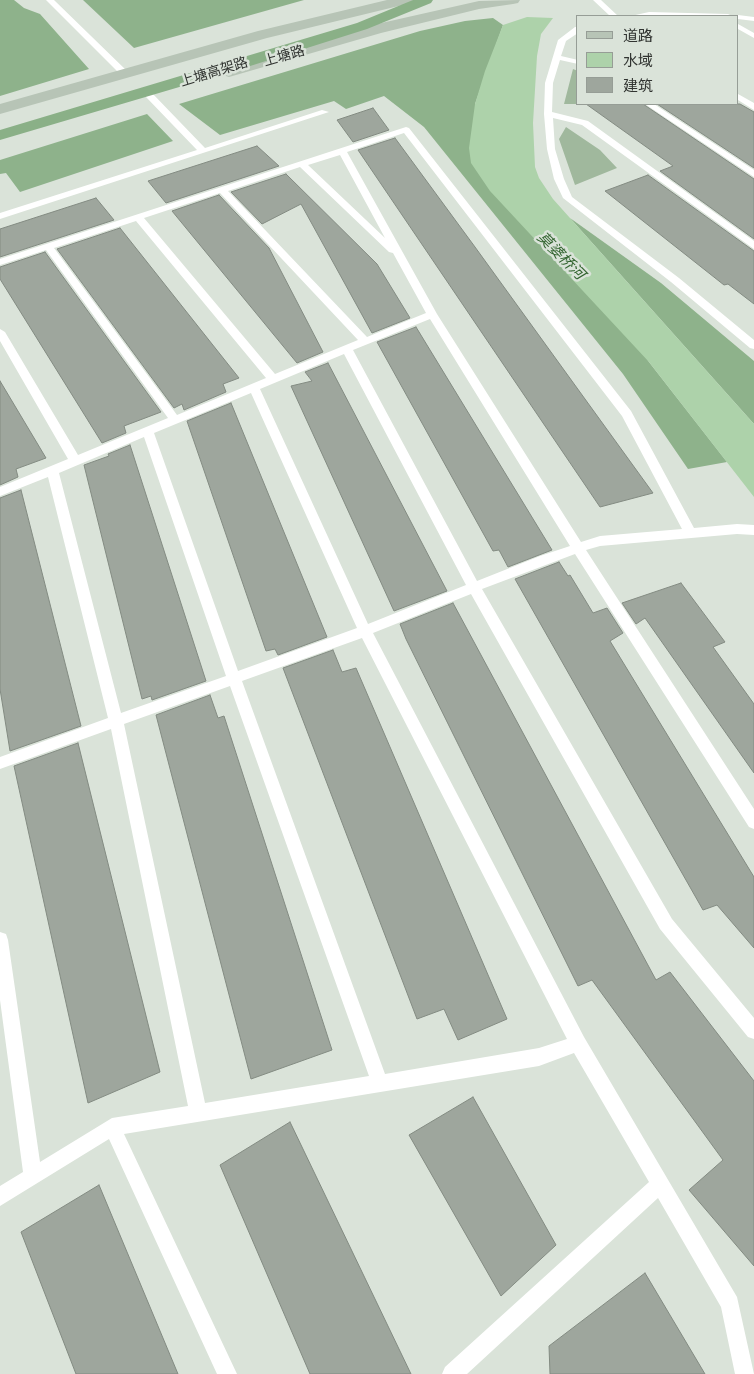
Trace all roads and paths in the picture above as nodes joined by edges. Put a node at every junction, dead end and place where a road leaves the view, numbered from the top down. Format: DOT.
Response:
graph roads {
  1 [pos="50,0"];
  2 [pos="387,0"];
  3 [pos="406,0"];
  4 [pos="426,0"];
  5 [pos="513,0"];
  6 [pos="597,0"];
  7 [pos="613,15"];
  8 [pos="642,15"];
  9 [pos="686,15"];
  10 [pos="739,17"];
  11 [pos="754,19"];
  12 [pos="739,27"];
  13 [pos="576,30"];
  14 [pos="754,36"];
  15 [pos="556,57"];
  16 [pos="576,62"];
  17 [pos="124,73"];
  18 [pos="149,95"];
  19 [pos="739,97"];
  20 [pos="64,102"];
  21 [pos="650,105"];
  22 [pos="754,107"];
  23 [pos="0,109"];
  24 [pos="325,112"];
  25 [pos="548,114"];
  26 [pos="0,116"];
  27 [pos="0,121"];
  28 [pos="0,138"];
  29 [pos="203,151"];
  30 [pos="342,151"];
  31 [pos="302,164"];
  32 [pos="754,174"];
  33 [pos="222,190"];
  34 [pos="0,216"];
  35 [pos="138,217"];
  36 [pos="48,246"];
  37 [pos="754,246"];
  38 [pos="402,259"];
  39 [pos="0,262"];
  40 [pos="432,314"];
  41 [pos="0,332"];
  42 [pos="365,341"];
  43 [pos="754,346"];
  44 [pos="347,349"];
  45 [pos="273,379"];
  46 [pos="254,387"];
  47 [pos="175,420"];
  48 [pos="148,431"];
  49 [pos="75,461"];
  50 [pos="52,470"];
  51 [pos="0,492"];
  52 [pos="754,530"];
  53 [pos="690,533"];
  54 [pos="578,548"];
  55 [pos="474,587"];
  56 [pos="365,631"];
  57 [pos="234,679"];
  58 [pos="116,721"];
  59 [pos="0,763"];
  60 [pos="754,822"];
  61 [pos="0,940"];
  62 [pos="754,1031"];
  63 [pos="578,1043"];
  64 [pos="380,1083"];
  65 [pos="199,1114"];
  66 [pos="112,1127"];
  67 [pos="33,1177"];
  68 [pos="660,1184"];
  69 [pos="0,1197"];
  70 [pos="227,1374"];
  71 [pos="452,1374"];
  72 [pos="745,1374"];
  1 -- 17 [label="lane"];
  2 -- 20 [label="highway, 上塘高架路"];
  3 -- 17 [label="main road, 上塘路"];
  4 -- 28 [label="highway, 上塘高架路"];
  5 -- 18 [label="main road, 上塘路"];
  6 -- 7 [label="lane"];
  8 -- 9 [label="lane"];
  10 -- 11 [label="lane"];
  12 -- 14 [label="lane"];
  13 -- 15 [label="lane"];
  15 -- 16 [label="lane"];
  15 -- 25 [label="lane"];
  17 -- 23 [label="main road, 上塘路"];
  18 -- 28 [label="main road, 上塘路"];
  18 -- 29 [label="lane"];
  19 -- 22 [label="lane"];
  20 -- 26 [label="highway"];
  20 -- 27 [label="highway, 上塘高架路"];
  21 -- 32 [label="lane"];
  24 -- 29 [label="lane"];
  25 -- 37 [label="lane"];
  25 -- 43 [label="lane"];
  29 -- 34 [label="lane"];
  30 -- 31 [label="lane"];
  30 -- 38 [label="lane"];
  30 -- 53 [label="lane"];
  31 -- 33 [label="lane"];
  31 -- 38 [label="lane"];
  33 -- 35 [label="lane"];
  33 -- 42 [label="lane"];
  35 -- 36 [label="lane"];
  35 -- 45 [label="lane"];
  36 -- 39 [label="lane"];
  36 -- 47 [label="lane"];
  38 -- 40 [label="lane"];
  40 -- 42 [label="lane"];
  40 -- 54 [label="lane"];
  41 -- 49 [label="lane"];
  42 -- 44 [label="lane"];
  44 -- 45 [label="lane"];
  44 -- 55 [label="lane"];
  45 -- 46 [label="lane"];
  46 -- 47 [label="lane"];
  46 -- 56 [label="lane"];
  47 -- 48 [label="lane"];
  48 -- 49 [label="lane"];
  48 -- 57 [label="lane"];
  49 -- 50 [label="lane"];
  50 -- 51 [label="lane"];
  50 -- 58 [label="lane"];
  52 -- 53 [label="lane"];
  53 -- 54 [label="lane"];
  54 -- 55 [label="lane"];
  54 -- 60 [label="lane"];
  55 -- 56 [label="lane"];
  55 -- 62 [label="lane"];
  56 -- 57 [label="lane"];
  56 -- 63 [label="lane"];
  57 -- 58 [label="lane"];
  57 -- 64 [label="lane"];
  58 -- 59 [label="lane"];
  58 -- 65 [label="lane"];
  61 -- 67 [label="lane"];
  63 -- 64 [label="lane"];
  63 -- 68 [label="lane"];
  64 -- 65 [label="lane"];
  65 -- 66 [label="lane"];
  66 -- 67 [label="lane"];
  66 -- 70 [label="lane"];
  67 -- 69 [label="lane"];
  68 -- 71 [label="lane"];
  68 -- 72 [label="lane"];
}
